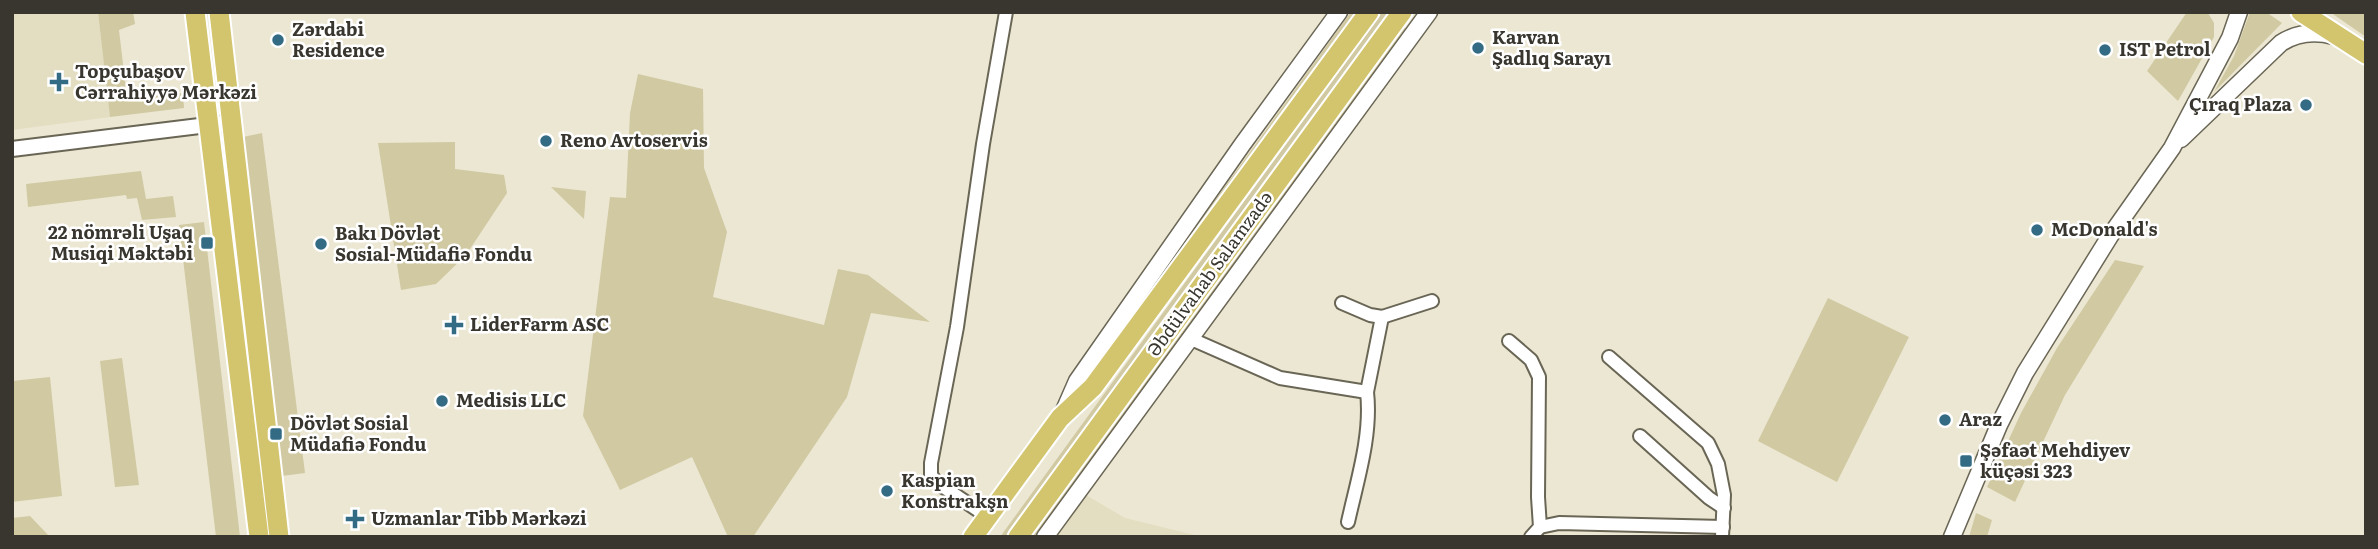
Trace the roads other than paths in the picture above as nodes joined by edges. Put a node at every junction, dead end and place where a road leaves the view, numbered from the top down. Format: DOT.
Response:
graph roads {
  1 [pos="195,12"];
  2 [pos="219,12"];
  3 [pos="1006,12"];
  4 [pos="1339,12"];
  5 [pos="1368,12"];
  6 [pos="1402,12"];
  7 [pos="1429,12"];
  8 [pos="2239,12"];
  9 [pos="2301,12"];
  10 [pos="2338,37"];
  11 [pos="2366,54"];
  12 [pos="2193,119"];
  13 [pos="232,122"];
  14 [pos="209,125"];
  15 [pos="12,149"];
  16 [pos="1432,301"];
  17 [pos="1342,303"];
  18 [pos="1382,317"];
  19 [pos="1189,338"];
  20 [pos="1509,341"];
  21 [pos="1609,357"];
  22 [pos="1367,392"];
  23 [pos="1060,418"];
  24 [pos="1640,436"];
  25 [pos="1724,508"];
  26 [pos="988,517"];
  27 [pos="1348,522"];
  28 [pos="1536,532"];
  29 [pos="1723,532"];
  30 [pos="259,537"];
  31 [pos="279,537"];
  32 [pos="973,537"];
  33 [pos="1018,537"];
  34 [pos="1045,537"];
  35 [pos="1952,537"];
  1 -- 14 [label="main road"];
  2 -- 13 [label="main road"];
  3 -- 26 [label="street"];
  4 -- 23 [label="main road, Əbdülvahab Salamzadə"];
  5 -- 23 [label="main road, Əbdülvahab Salamzadə"];
  6 -- 33 [label="main road, Əbdülvahab Salamzadə"];
  7 -- 19 [label="main road, Əbdülvahab Salamzadə"];
  8 -- 12 [label="main road"];
  9 -- 10 [label="main road"];
  10 -- 11 [label="main road"];
  10 -- 12 [label="main road"];
  12 -- 35 [label="main road"];
  13 -- 14 [label="street"];
  13 -- 31 [label="main road"];
  14 -- 15 [label="street"];
  14 -- 30 [label="main road"];
  16 -- 18 [label="street"];
  17 -- 18 [label="street"];
  18 -- 22 [label="street"];
  19 -- 22 [label="street"];
  19 -- 34 [label="main road, Əbdülvahab Salamzadə"];
  20 -- 28 [label="street"];
  21 -- 25 [label="street"];
  22 -- 27 [label="street"];
  23 -- 26 [label="main road, Əbdülvahab Salamzadə"];
  24 -- 25 [label="street"];
  25 -- 29 [label="street"];
  26 -- 32 [label="main road, Əbdülvahab Salamzadə"];
  28 -- 29 [label="street"];
}
